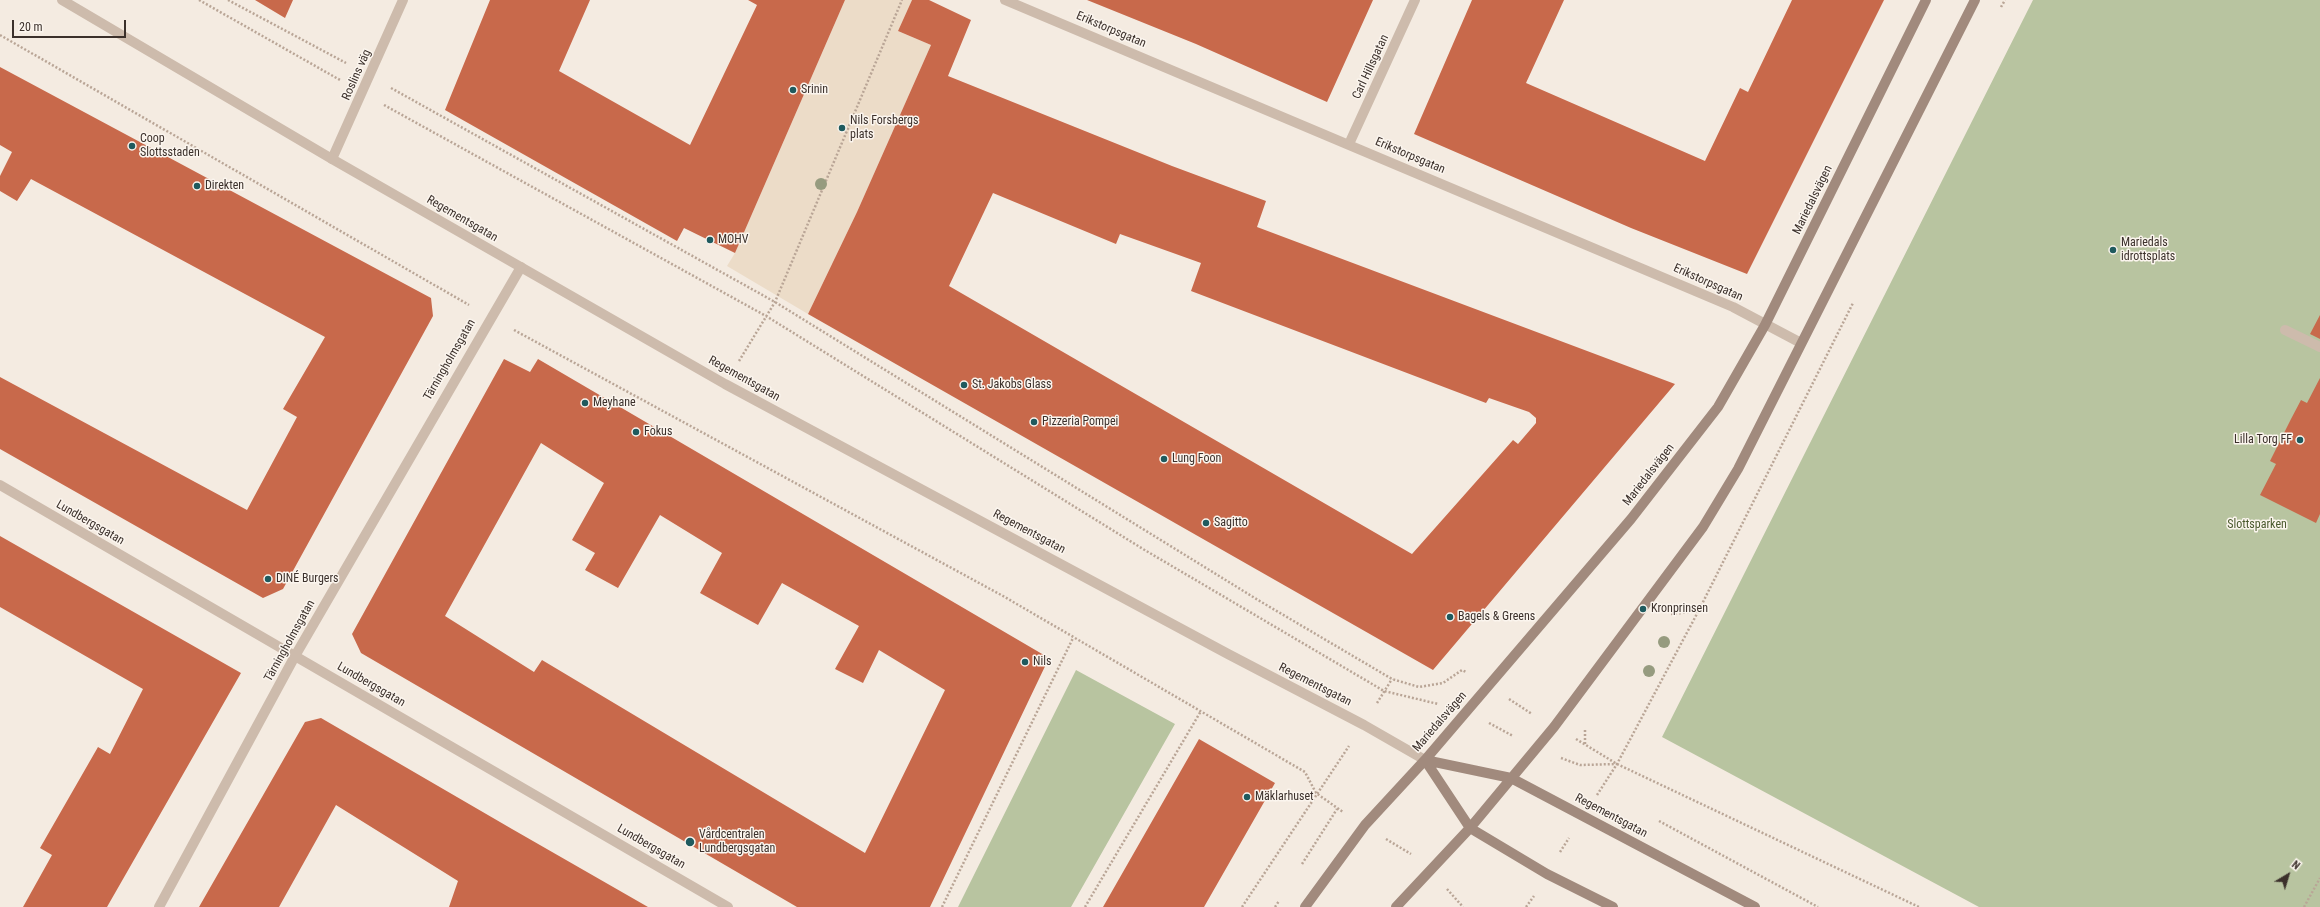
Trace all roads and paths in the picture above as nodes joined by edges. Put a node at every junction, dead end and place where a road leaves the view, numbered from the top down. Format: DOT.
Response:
graph roads {
  1 [pos="62,0"];
  2 [pos="199,0"];
  3 [pos="228,0"];
  4 [pos="403,0"];
  5 [pos="902,0"];
  6 [pos="1005,0"];
  7 [pos="1415,0"];
  8 [pos="1926,0"];
  9 [pos="1975,0"];
  10 [pos="0,35"];
  11 [pos="371,76"];
  12 [pos="363,93"];
  13 [pos="1349,144"];
  14 [pos="332,160"];
  15 [pos="521,267"];
  16 [pos="775,302"];
  17 [pos="766,316"];
  18 [pos="490,317"];
  19 [pos="1765,325"];
  20 [pos="2285,330"];
  21 [pos="1801,343"];
  22 [pos="2320,347"];
  23 [pos="725,384"];
  24 [pos="0,485"];
  25 [pos="1699,610"];
  26 [pos="1671,614"];
  27 [pos="1073,638"];
  28 [pos="295,656"];
  29 [pos="1488,686"];
  30 [pos="1200,711"];
  31 [pos="1467,711"];
  32 [pos="1586,725"];
  33 [pos="1554,727"];
  34 [pos="1585,744"];
  35 [pos="1536,749"];
  36 [pos="1425,760"];
  37 [pos="1617,764"];
  38 [pos="1511,778"];
  39 [pos="1316,793"];
  40 [pos="1337,809"];
  41 [pos="1659,821"];
  42 [pos="1364,825"];
  43 [pos="1470,828"];
  44 [pos="1301,866"];
  45 [pos="1429,870"];
  46 [pos="2320,878"];
  47 [pos="1280,900"];
  48 [pos="159,907"];
  49 [pos="728,907"];
  50 [pos="942,907"];
  51 [pos="1085,907"];
  52 [pos="1242,907"];
  53 [pos="1275,907"];
  54 [pos="1305,907"];
  55 [pos="1396,907"];
  56 [pos="1463,907"];
  57 [pos="1613,907"];
  58 [pos="1755,907"];
  59 [pos="1818,907"];
  60 [pos="1919,907"];
  61 [pos="2304,907"];
  1 -- 14 [label="street, Regementsgatan"];
  2 -- 12 [label="path"];
  3 -- 11 [label="path"];
  4 -- 11 [label="street, Roslins väg"];
  5 -- 16 [label="path"];
  6 -- 13 [label="street, Erikstorpsgatan"];
  7 -- 13 [label="street, Carl Hillsgatan"];
  8 -- 19 [label="main road, Mariedalsvägen"];
  9 -- 21 [label="main road"];
  10 -- 18 [label="path"];
  11 -- 12 [label="street, Roslins väg"];
  11 -- 16 [label="path"];
  12 -- 14 [label="street, Roslins väg"];
  12 -- 17 [label="path"];
  13 -- 19 [label="street, Erikstorpsgatan"];
  14 -- 15 [label="street, Regementsgatan"];
  15 -- 18 [label="street, Tärningholmsgatan"];
  15 -- 23 [label="street, Regementsgatan"];
  16 -- 17 [label="path"];
  16 -- 29 [label="path"];
  17 -- 23 [label="path"];
  17 -- 31 [label="path"];
  18 -- 27 [label="path"];
  18 -- 28 [label="street, Tärningholmsgatan"];
  19 -- 21 [label="street, Erikstorpsgatan"];
  19 -- 29 [label="main road, Mariedalsvägen"];
  20 -- 22 [label="street"];
  21 -- 33 [label="main road"];
  23 -- 36 [label="street, Regementsgatan"];
  24 -- 28 [label="street, Lundbergsgatan"];
  25 -- 26 [label="path"];
  27 -- 30 [label="path"];
  27 -- 50 [label="path"];
  28 -- 48 [label="street, Tärningholmsgatan"];
  28 -- 49 [label="street, Lundbergsgatan"];
  29 -- 31 [label="main road, Mariedalsvägen"];
  29 -- 33 [label="path"];
  30 -- 39 [label="path"];
  30 -- 51 [label="path"];
  31 -- 35 [label="path"];
  31 -- 36 [label="main road, Mariedalsvägen"];
  32 -- 34 [label="path"];
  33 -- 34 [label="path"];
  33 -- 35 [label="main road"];
  34 -- 37 [label="path"];
  35 -- 37 [label="path"];
  35 -- 38 [label="main road"];
  36 -- 38 [label="main road, Regementsgatan"];
  36 -- 42 [label="main road, Mariedalsvägen"];
  36 -- 43 [label="main road, Regementsgatan"];
  37 -- 60 [label="path"];
  38 -- 43 [label="main road"];
  38 -- 58 [label="main road, Regementsgatan"];
  39 -- 40 [label="path"];
  39 -- 52 [label="path"];
  40 -- 42 [label="path"];
  40 -- 44 [label="path"];
  41 -- 59 [label="path"];
  42 -- 45 [label="path"];
  42 -- 54 [label="main road, Mariedalsvägen"];
  43 -- 45 [label="main road"];
  43 -- 57 [label="main road, Regementsgatan"];
  45 -- 55 [label="main road"];
  45 -- 56 [label="path"];
  46 -- 61 [label="path"];
  47 -- 53 [label="path"];
}
